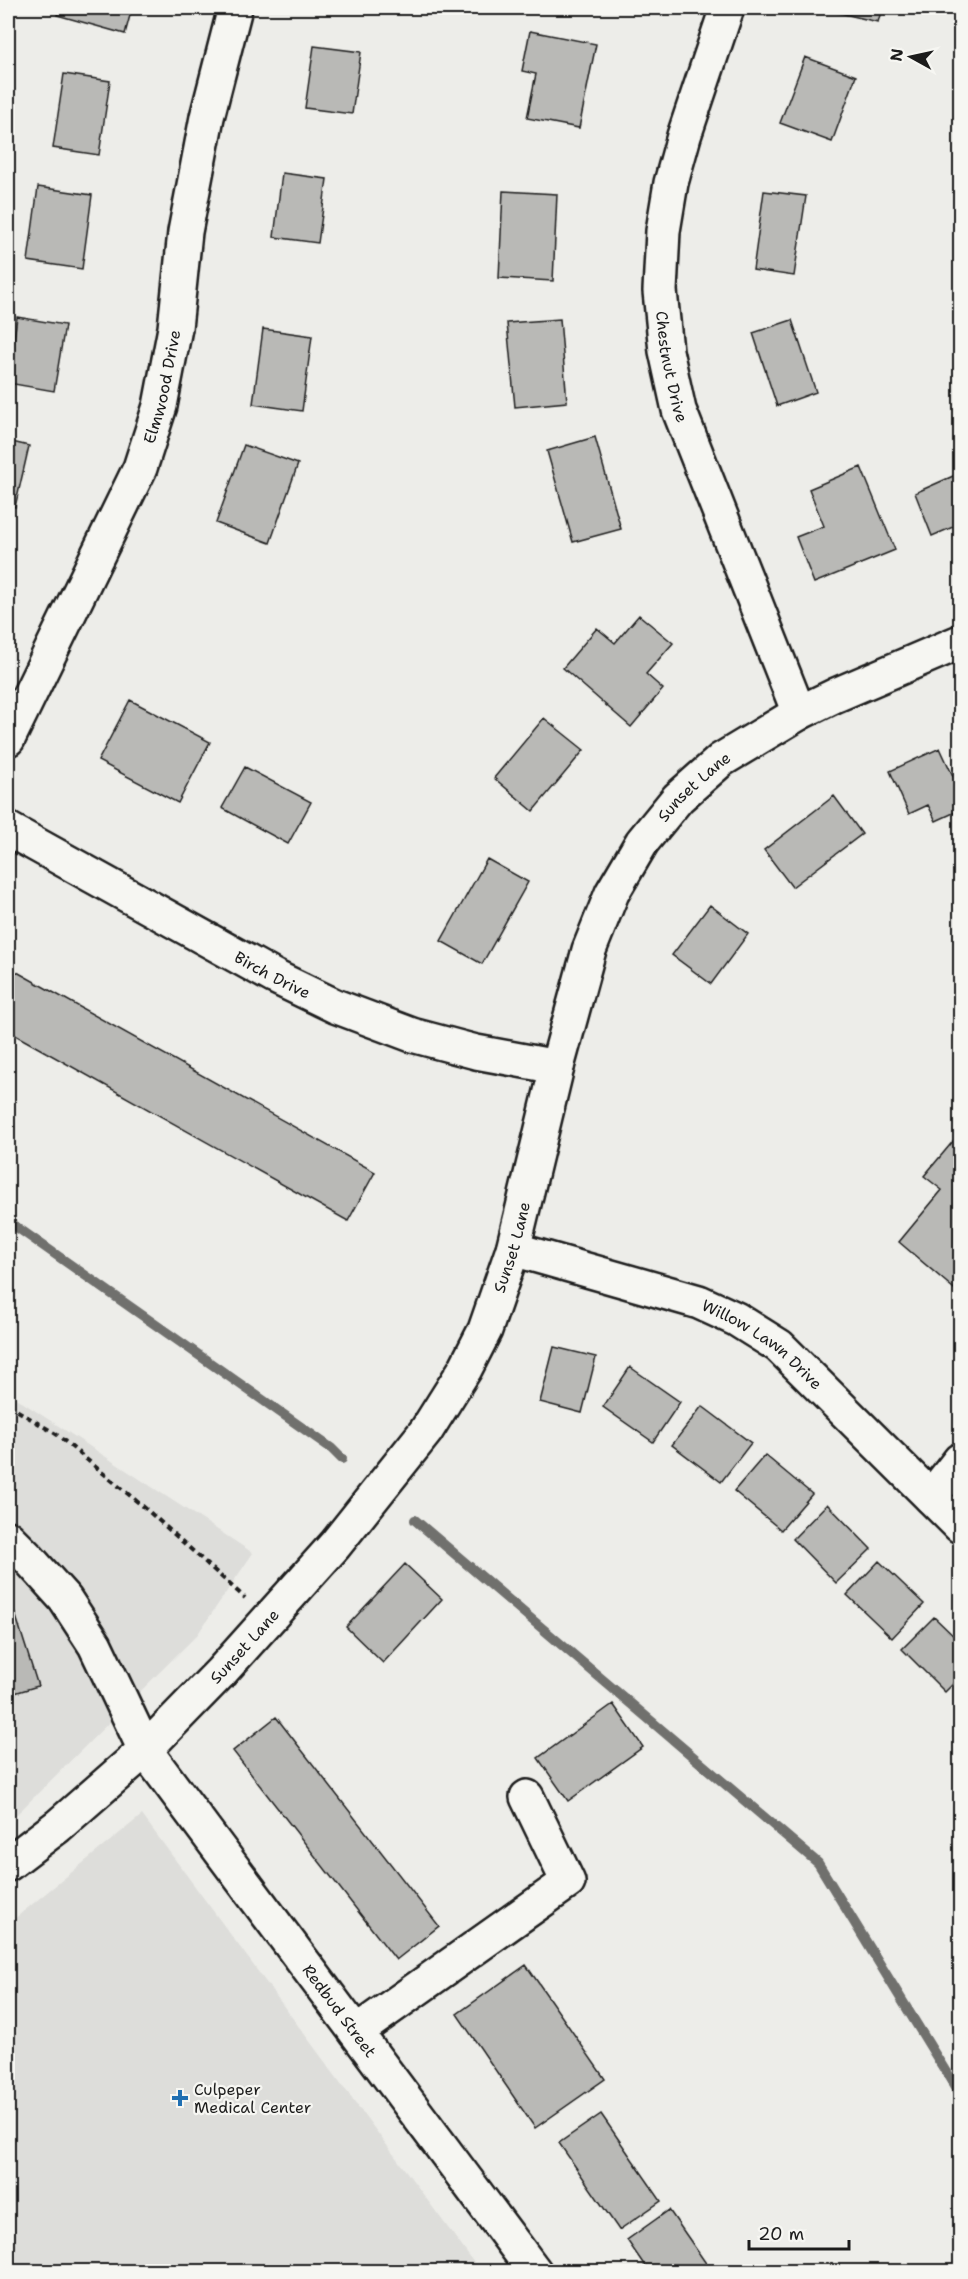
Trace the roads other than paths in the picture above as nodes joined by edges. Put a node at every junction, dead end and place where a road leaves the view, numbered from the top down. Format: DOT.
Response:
graph roads {
  1 [pos="235,8"];
  2 [pos="728,8"];
  3 [pos="960,642"];
  4 [pos="799,712"];
  5 [pos="8,739"];
  6 [pos="8,830"];
  7 [pos="558,1066"];
  8 [pos="513,1249"];
  9 [pos="960,1460"];
  10 [pos="931,1497"];
  11 [pos="960,1526"];
  12 [pos="8,1539"];
  13 [pos="145,1750"];
  14 [pos="527,1797"];
  15 [pos="8,1864"];
  16 [pos="356,2032"];
  17 [pos="535,2271"];
  1 -- 5 [label="street, Elmwood Drive"];
  2 -- 4 [label="street, Chestnut Drive"];
  3 -- 4 [label="street, Sunset Lane"];
  4 -- 7 [label="street, Sunset Lane"];
  6 -- 7 [label="street, Birch Drive"];
  7 -- 8 [label="street, Sunset Lane"];
  8 -- 10 [label="street, Willow Lawn Drive"];
  8 -- 13 [label="street, Sunset Lane"];
  9 -- 10 [label="street"];
  10 -- 11 [label="street, Willow Lawn Drive"];
  12 -- 13 [label="street, Redbud Street"];
  13 -- 15 [label="street, Sunset Lane"];
  13 -- 16 [label="street, Redbud Street"];
  14 -- 16 [label="street"];
  16 -- 17 [label="street, Redbud Street"];
}
